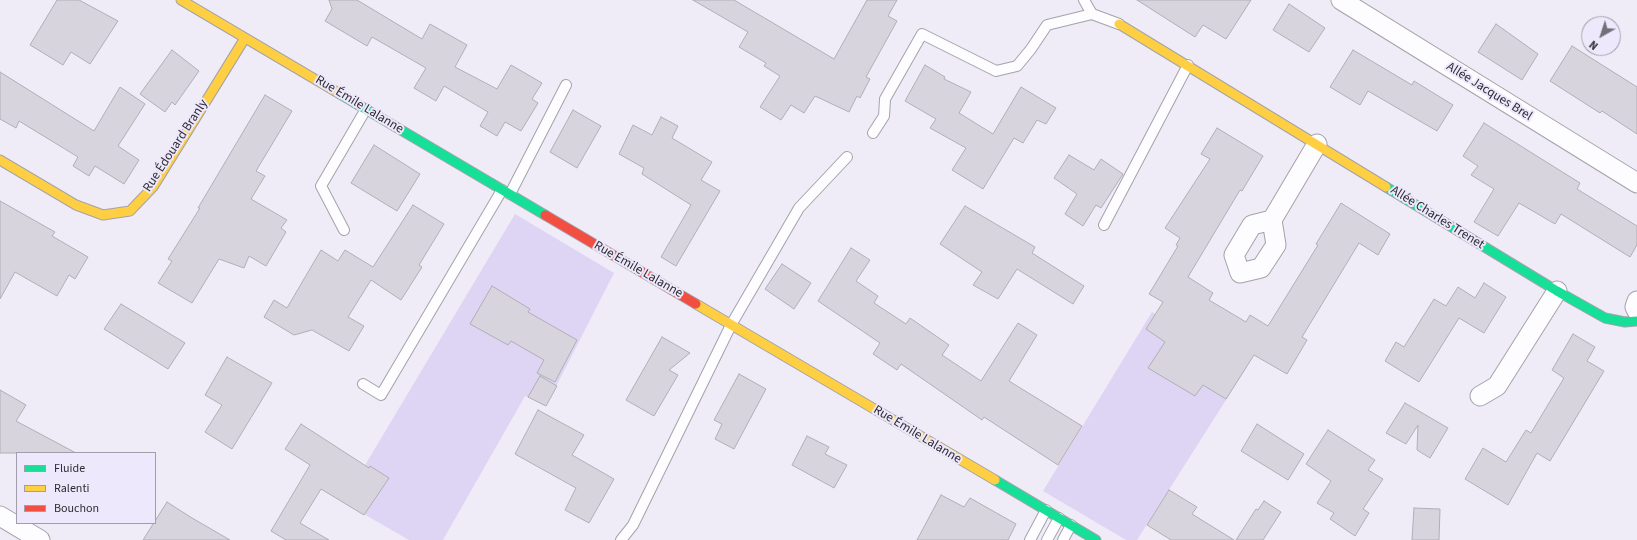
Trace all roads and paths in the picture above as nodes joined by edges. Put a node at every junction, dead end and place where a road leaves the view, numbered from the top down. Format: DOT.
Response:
graph roads {
  1 [pos="181,0"];
  2 [pos="1084,0"];
  3 [pos="1341,0"];
  4 [pos="1092,14"];
  5 [pos="1119,24"];
  6 [pos="244,38"];
  7 [pos="1188,66"];
  8 [pos="566,85"];
  9 [pos="366,109"];
  10 [pos="873,133"];
  11 [pos="1317,144"];
  12 [pos="847,157"];
  13 [pos="0,160"];
  14 [pos="1637,184"];
  15 [pos="506,192"];
  16 [pos="1272,220"];
  17 [pos="1104,226"];
  18 [pos="344,230"];
  19 [pos="1557,291"];
  20 [pos="1637,301"];
  21 [pos="1637,311"];
  22 [pos="1637,321"];
  23 [pos="731,325"];
  24 [pos="362,384"];
  25 [pos="1480,396"];
  26 [pos="1046,510"];
  27 [pos="0,516"];
  28 [pos="1059,518"];
  29 [pos="1071,525"];
  30 [pos="40,540"];
  31 [pos="621,540"];
  32 [pos="1030,540"];
  33 [pos="1047,540"];
  34 [pos="1063,540"];
  35 [pos="1096,540"];
  1 -- 6 [label="street, Rue Émile Lalanne"];
  2 -- 4 [label="lane"];
  3 -- 14 [label="street, Allée Jacques Brel"];
  4 -- 5 [label="lane"];
  4 -- 10 [label="lane"];
  5 -- 7 [label="street, Allée Charles Trenet"];
  6 -- 9 [label="street, Rue Émile Lalanne"];
  6 -- 13 [label="street, Rue Édouard Branly"];
  7 -- 11 [label="street, Allée Charles Trenet"];
  7 -- 17 [label="lane"];
  8 -- 15 [label="lane"];
  9 -- 15 [label="street, Rue Émile Lalanne"];
  9 -- 18 [label="lane"];
  11 -- 16 [label="street"];
  11 -- 19 [label="street, Allée Charles Trenet"];
  12 -- 23 [label="lane"];
  15 -- 23 [label="street, Rue Émile Lalanne"];
  15 -- 24 [label="lane"];
  19 -- 22 [label="street, Allée Charles Trenet"];
  19 -- 25 [label="street"];
  20 -- 21 [label="street"];
  23 -- 26 [label="street, Rue Émile Lalanne"];
  23 -- 31 [label="lane"];
  26 -- 28 [label="street, Rue Émile Lalanne"];
  26 -- 32 [label="lane"];
  27 -- 30 [label="street"];
  28 -- 29 [label="street, Rue Émile Lalanne"];
  28 -- 33 [label="lane"];
  29 -- 34 [label="lane"];
  29 -- 35 [label="street, Rue Émile Lalanne"];
}
